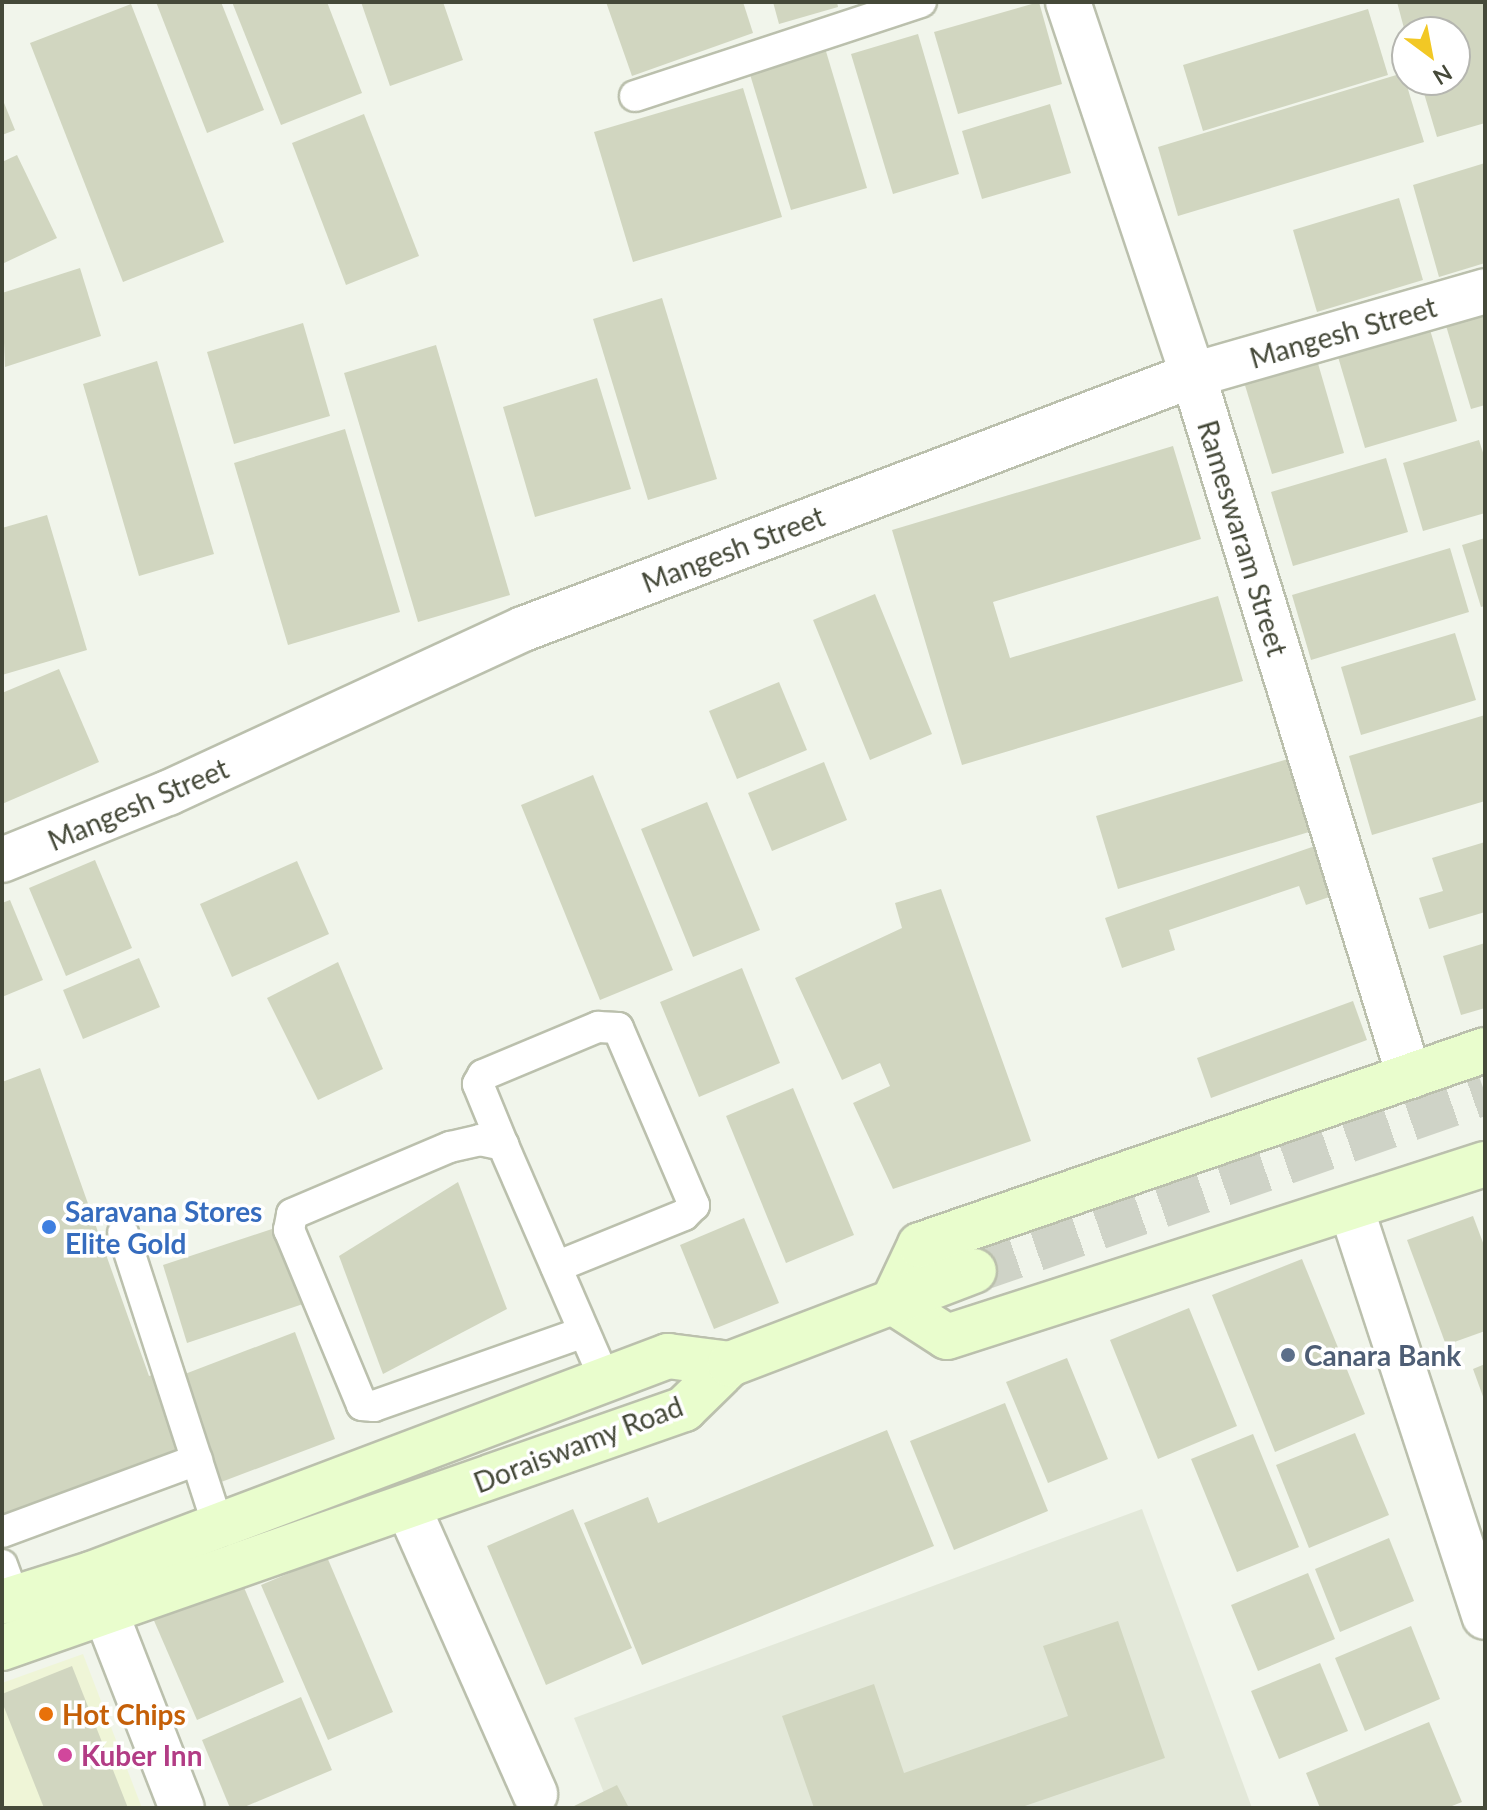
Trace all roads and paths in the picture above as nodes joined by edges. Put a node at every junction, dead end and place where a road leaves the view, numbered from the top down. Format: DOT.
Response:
graph roads {
  1 [pos="921,2"];
  2 [pos="1068,2"];
  3 [pos="635,96"];
  4 [pos="1485,291"];
  5 [pos="1193,375"];
  6 [pos="2,860"];
  7 [pos="1485,1050"];
  8 [pos="1409,1076"];
  9 [pos="503,1145"];
  10 [pos="1485,1164"];
  11 [pos="1351,1208"];
  12 [pos="123,1233"];
  13 [pos="556,1267"];
  14 [pos="974,1271"];
  15 [pos="893,1302"];
  16 [pos="584,1332"];
  17 [pos="730,1364"];
  18 [pos="605,1380"];
  19 [pos="197,1460"];
  20 [pos="408,1507"];
  21 [pos="218,1525"];
  22 [pos="2,1532"];
  23 [pos="91,1574"];
  24 [pos="6,1588"];
  25 [pos="105,1615"];
  26 [pos="1485,1617"];
  27 [pos="2,1648"];
  28 [pos="535,1794"];
  29 [pos="182,1808"];
  1 -- 3 [label="lane"];
  2 -- 5 [label="street, Rameswaram Street"];
  4 -- 5 [label="street, Mangesh Street"];
  5 -- 6 [label="street, Mangesh Street"];
  5 -- 8 [label="street, Rameswaram Street"];
  7 -- 8 [label="main road"];
  8 -- 15 [label="main road"];
  9 -- 13 [label="lane"];
  9 -- 13 [label="lane"];
  9 -- 16 [label="lane"];
  10 -- 11 [label="main road"];
  11 -- 15 [label="main road"];
  11 -- 26 [label="street"];
  12 -- 19 [label="lane"];
  13 -- 16 [label="lane"];
  14 -- 15 [label="main road"];
  15 -- 17 [label="main road"];
  16 -- 18 [label="lane"];
  17 -- 18 [label="main road, Doraiswamy Road"];
  17 -- 20 [label="main road, Doraiswamy Road"];
  18 -- 21 [label="main road, Doraiswamy Road"];
  19 -- 21 [label="lane"];
  19 -- 22 [label="lane"];
  20 -- 25 [label="main road, Doraiswamy Road"];
  20 -- 28 [label="street"];
  21 -- 23 [label="main road, Doraiswamy Road"];
  23 -- 24 [label="main road, Doraiswamy Road"];
  23 -- 25 [label="street"];
  25 -- 27 [label="main road, Doraiswamy Road"];
  25 -- 29 [label="street"];
}
